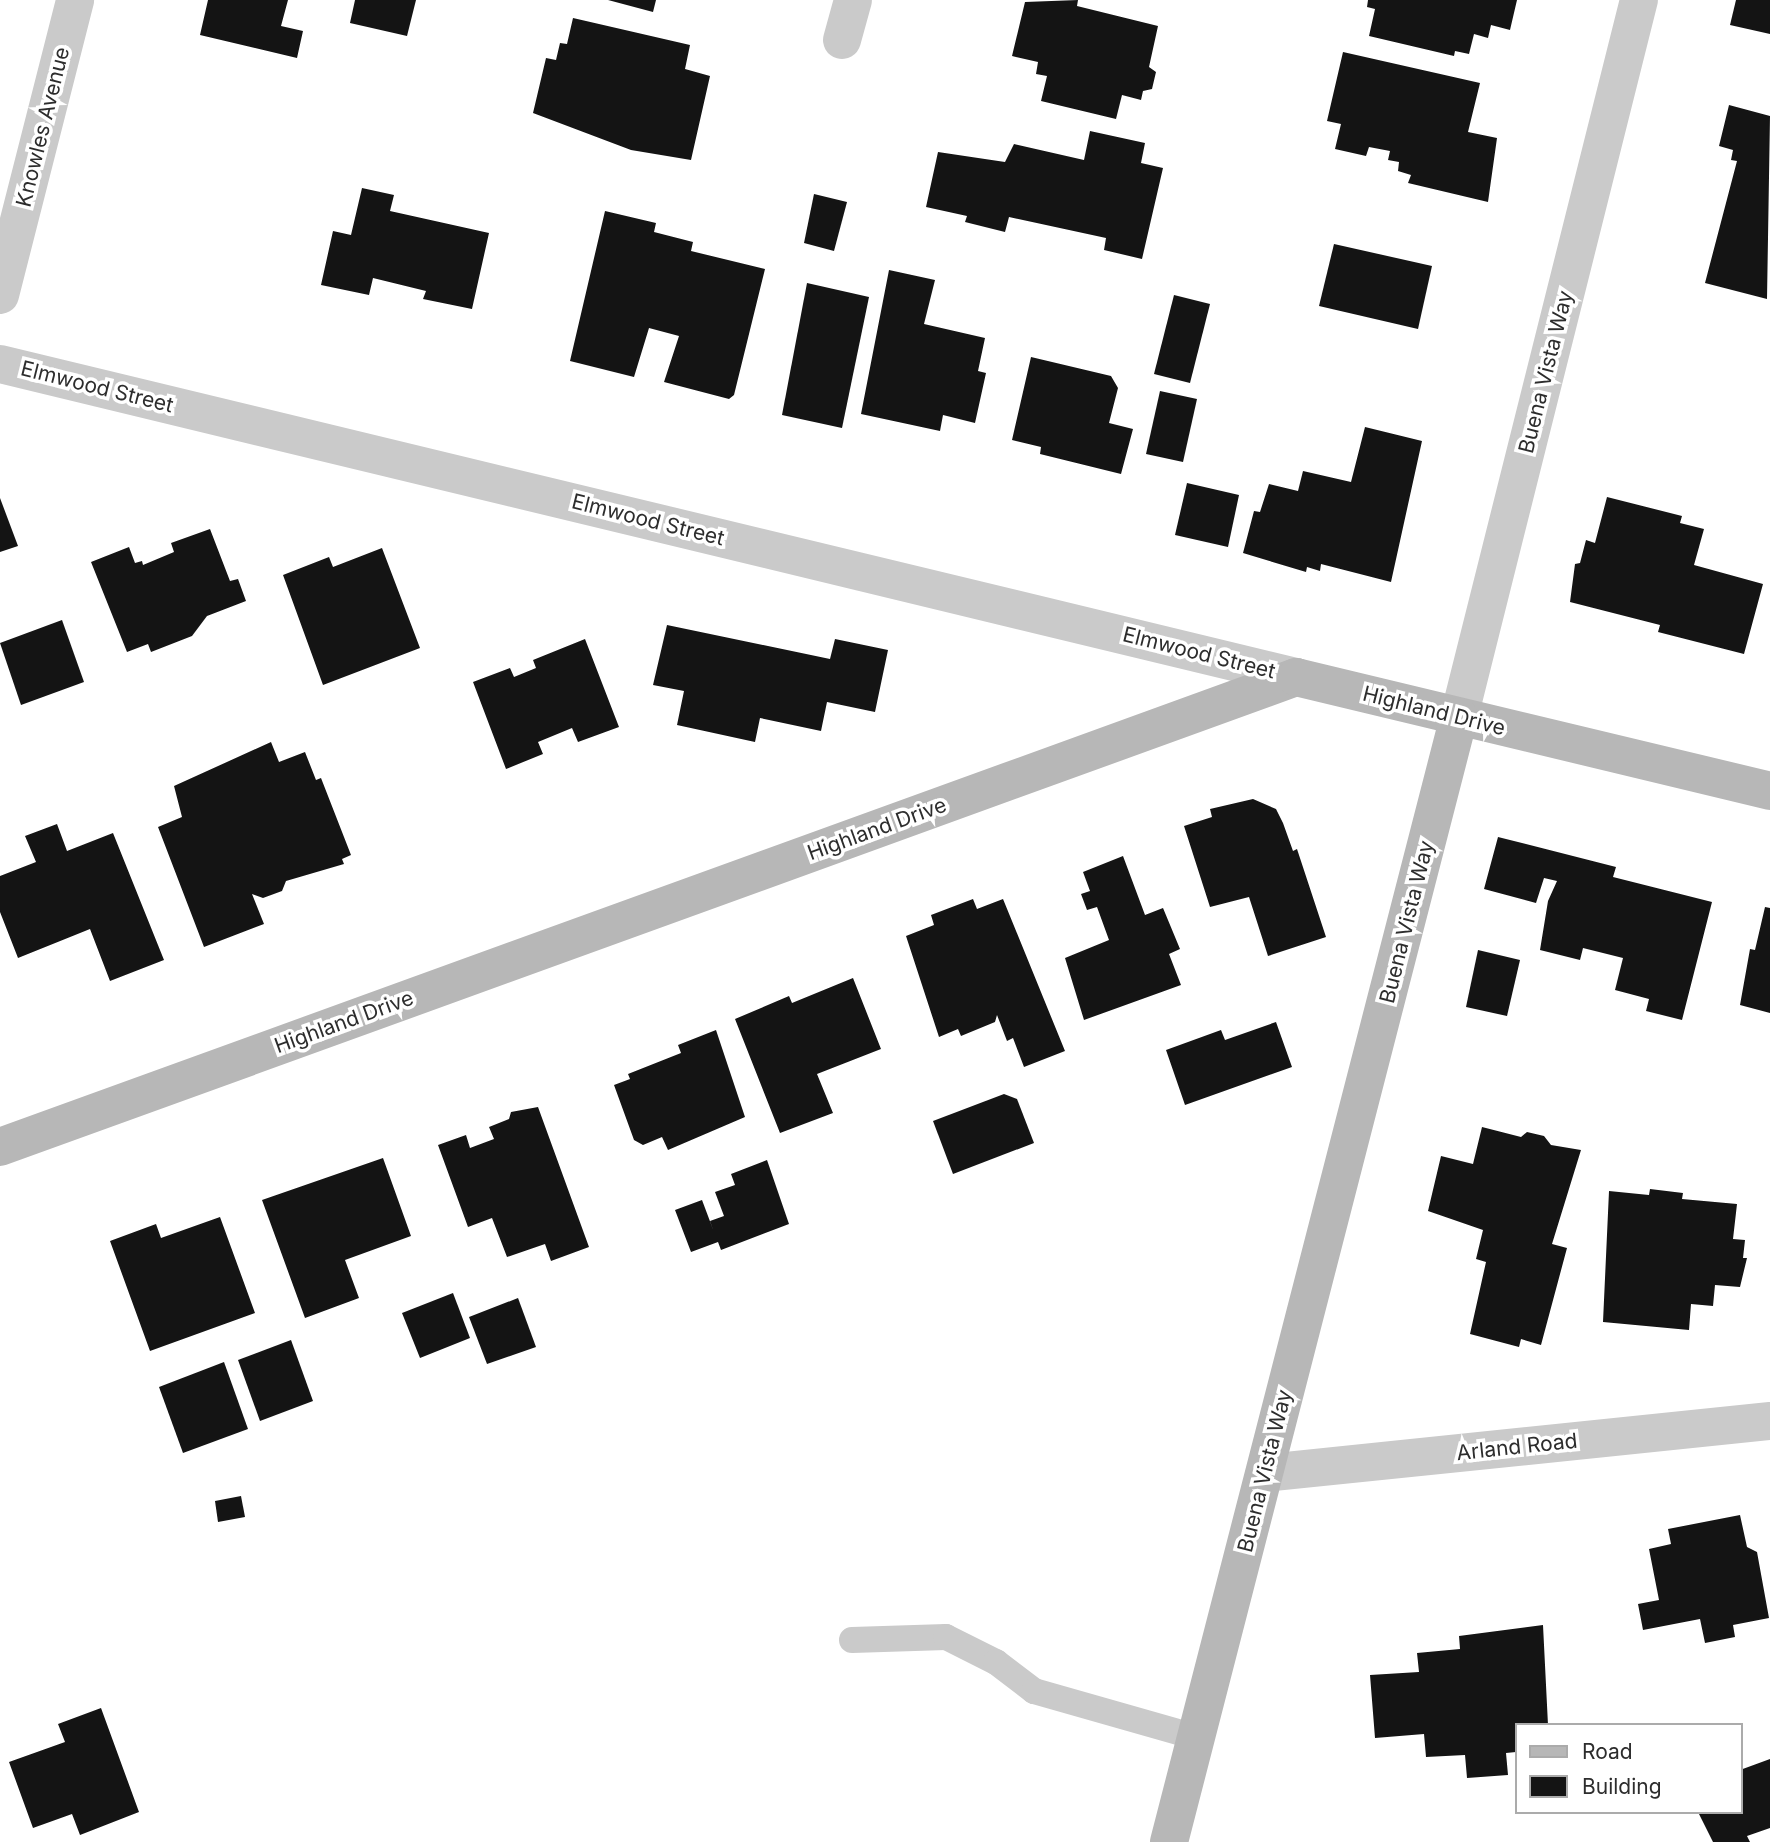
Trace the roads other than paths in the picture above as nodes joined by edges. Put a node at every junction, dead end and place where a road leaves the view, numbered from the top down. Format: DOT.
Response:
graph roads {
  1 [pos="75,0"];
  2 [pos="853,0"];
  3 [pos="1639,0"];
  4 [pos="842,40"];
  5 [pos="0,295"];
  6 [pos="0,364"];
  7 [pos="1296,677"];
  8 [pos="1459,717"];
  9 [pos="1770,791"];
  10 [pos="0,1147"];
  11 [pos="1770,1421"];
  12 [pos="1265,1473"];
  13 [pos="852,1640"];
  14 [pos="1196,1737"];
  15 [pos="1169,1842"];
  1 -- 5 [label="street, Knowles Avenue"];
  2 -- 4 [label="street"];
  3 -- 8 [label="street, Buena Vista Way"];
  6 -- 7 [label="street, Elmwood Street"];
  7 -- 8 [label="street, Highland Drive"];
  7 -- 10 [label="street, Highland Drive"];
  8 -- 9 [label="street, Highland Drive"];
  8 -- 12 [label="street, Buena Vista Way"];
  11 -- 12 [label="street, Arland Road"];
  12 -- 14 [label="street, Buena Vista Way"];
  13 -- 14 [label="lane"];
  14 -- 15 [label="street, Buena Vista Way"];
}
